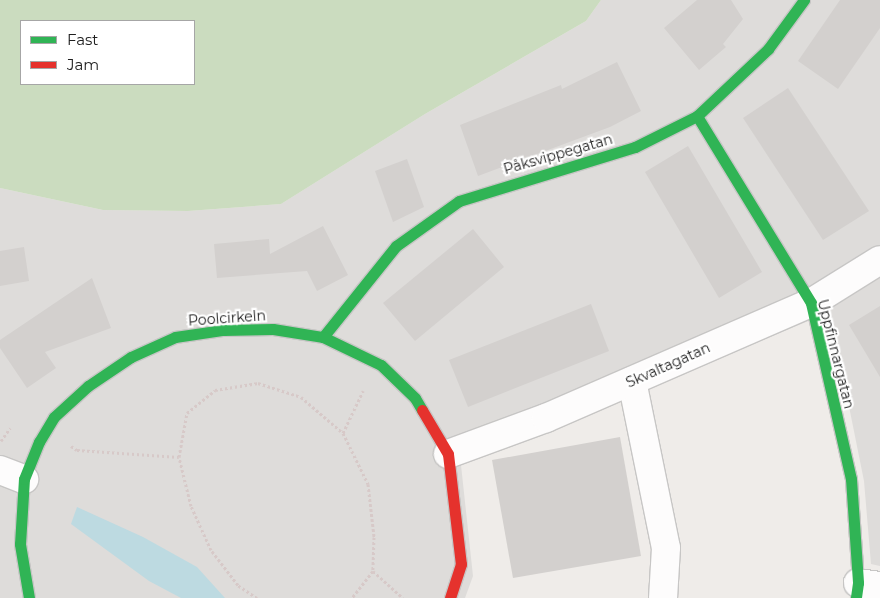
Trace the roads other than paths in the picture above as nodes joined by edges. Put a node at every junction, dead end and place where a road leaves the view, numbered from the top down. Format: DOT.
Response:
graph roads {
  1 [pos="804,0"];
  2 [pos="697,116"];
  3 [pos="880,260"];
  4 [pos="811,303"];
  5 [pos="323,337"];
  6 [pos="632,381"];
  7 [pos="448,454"];
  8 [pos="12,475"];
  9 [pos="865,589"];
  10 [pos="29,598"];
  11 [pos="450,598"];
  12 [pos="663,598"];
  1 -- 2 [label="street, Påksvippegatan"];
  2 -- 4 [label="street, Uppfinnargatan"];
  2 -- 5 [label="street, Påksvippegatan"];
  3 -- 4 [label="street, Skvaltagatan"];
  4 -- 6 [label="street, Skvaltagatan"];
  4 -- 9 [label="street, Uppfinnargatan"];
  5 -- 7 [label="street, Poolcirkeln"];
  5 -- 8 [label="street, Poolcirkeln"];
  6 -- 7 [label="street, Skvaltagatan"];
  6 -- 12 [label="street"];
  7 -- 11 [label="street, Poolcirkeln"];
  8 -- 10 [label="street, Poolcirkeln"];
}
